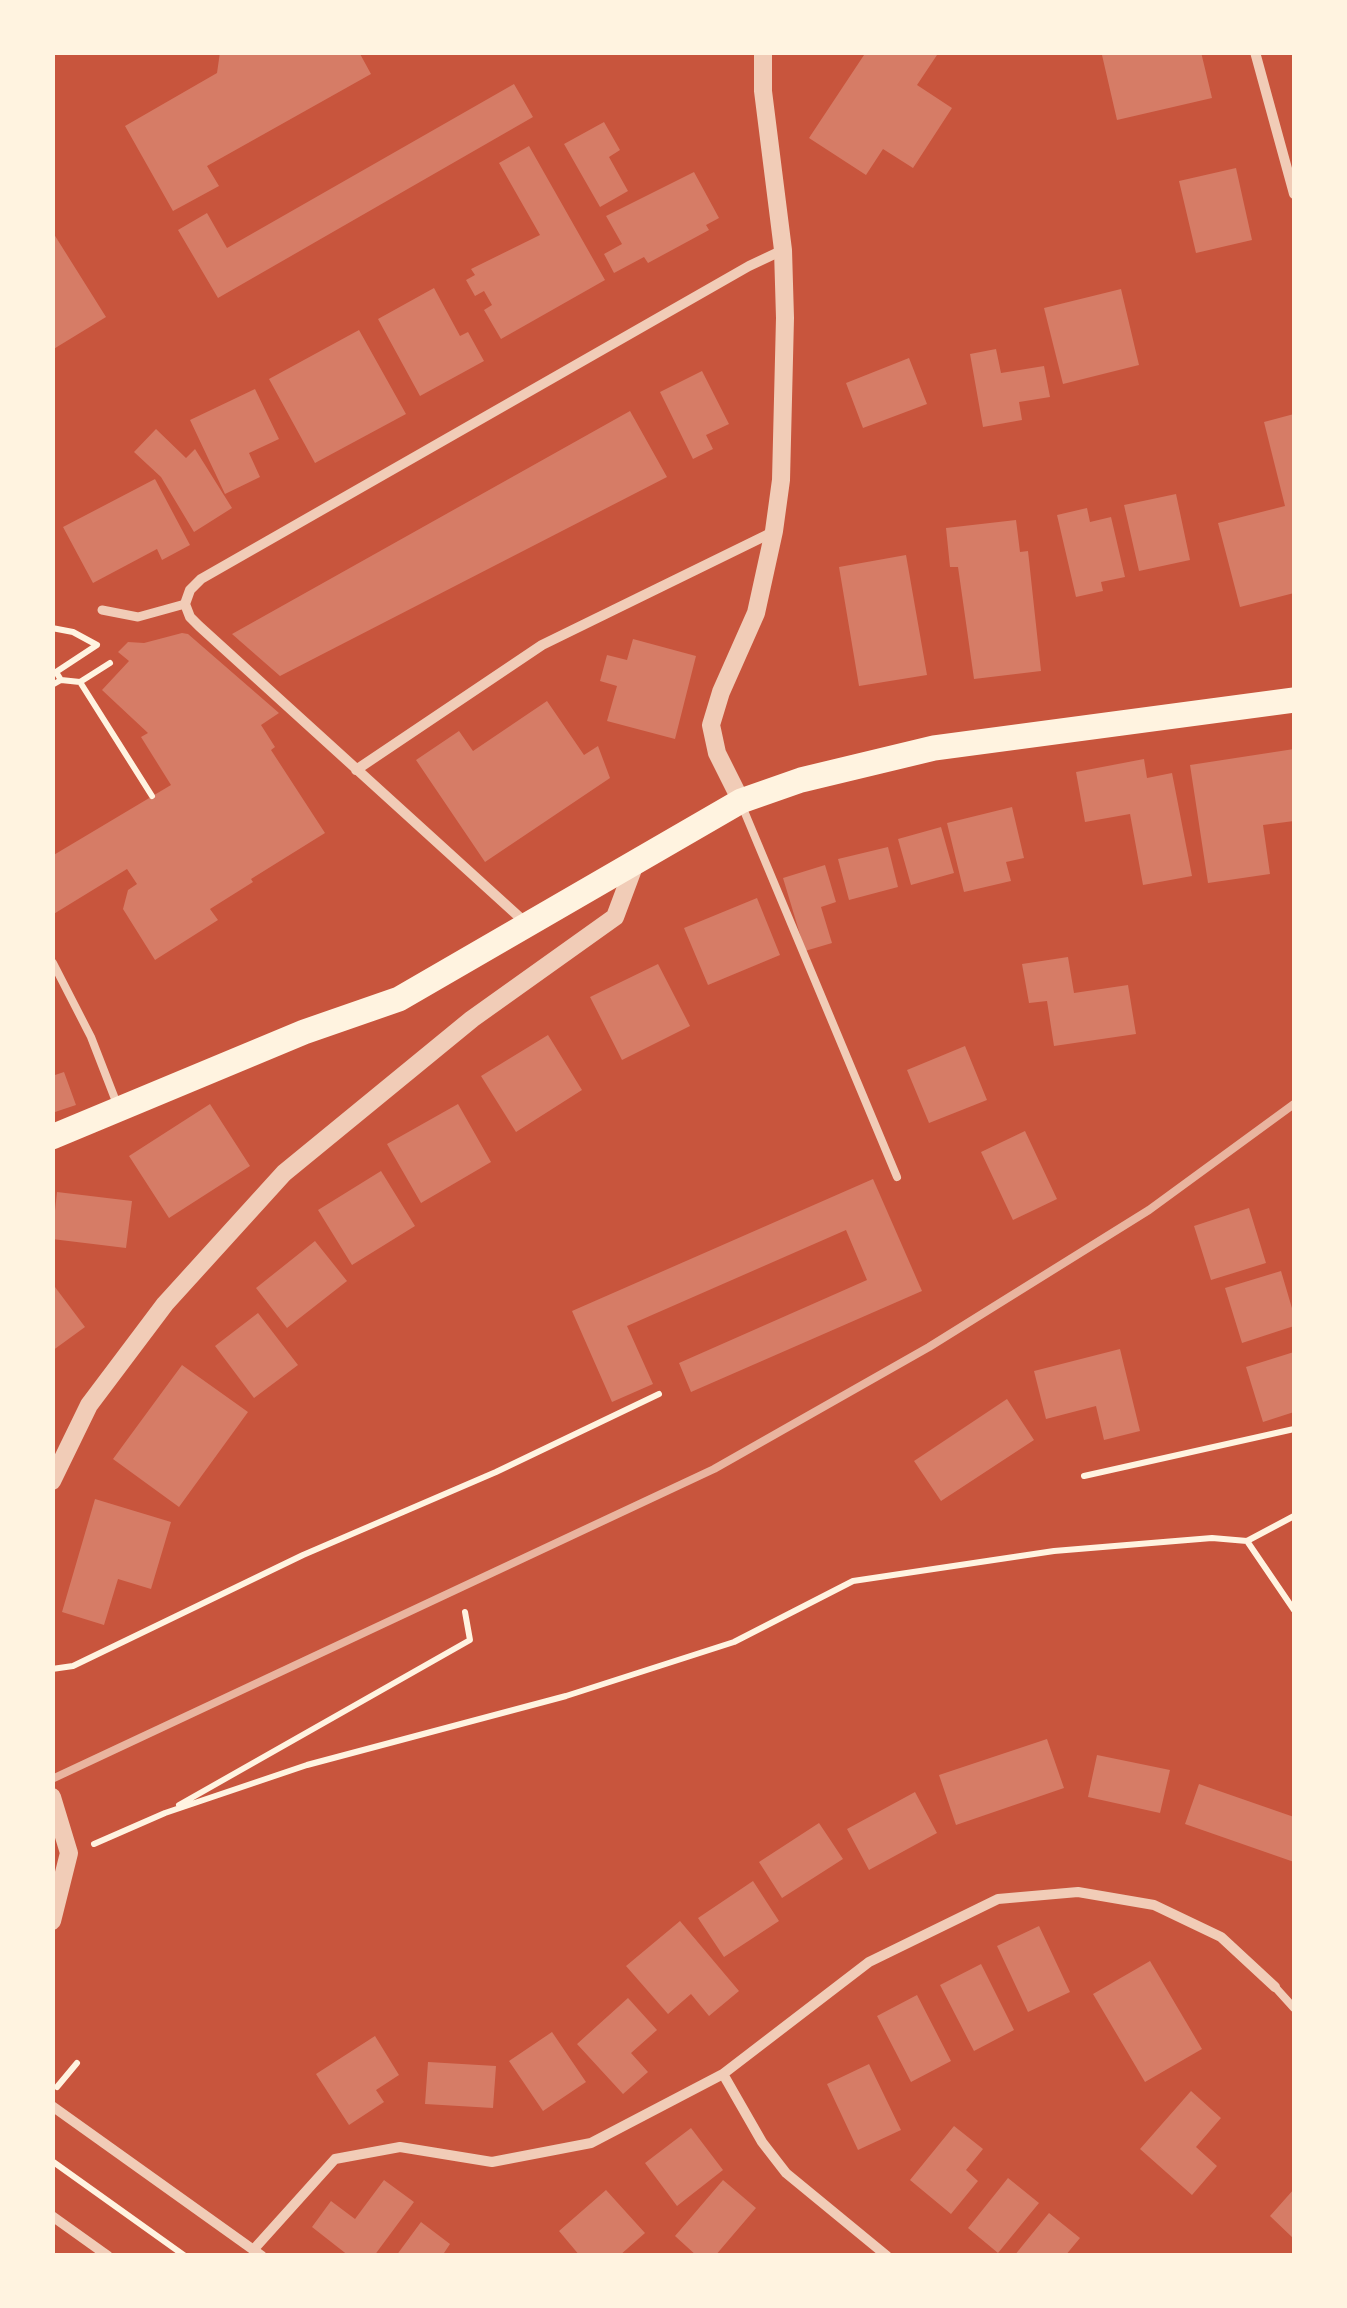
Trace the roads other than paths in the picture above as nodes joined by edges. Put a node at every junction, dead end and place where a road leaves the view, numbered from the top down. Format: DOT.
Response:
graph roads {
  1 [pos="763,52"];
  2 [pos="1255,52"];
  3 [pos="1294,194"];
  4 [pos="782,250"];
  5 [pos="774,531"];
  6 [pos="185,604"];
  7 [pos="102,610"];
  8 [pos="1294,700"];
  9 [pos="356,770"];
  10 [pos="741,802"];
  11 [pos="636,860"];
  12 [pos="527,924"];
  13 [pos="53,962"];
  14 [pos="119,1110"];
  15 [pos="52,1136"];
  16 [pos="896,1176"];
  17 [pos="52,1481"];
  18 [pos="52,1796"];
  19 [pos="52,1922"];
  20 [pos="1275,1987"];
  21 [pos="1294,2008"];
  22 [pos="723,2074"];
  23 [pos="52,2106"];
  24 [pos="52,2216"];
  25 [pos="258,2252"];
  26 [pos="108,2256"];
  27 [pos="888,2256"];
  1 -- 4 [label="street"];
  2 -- 3 [label="street"];
  4 -- 5 [label="street"];
  4 -- 6 [label="street"];
  5 -- 9 [label="street"];
  5 -- 10 [label="street"];
  6 -- 7 [label="street"];
  6 -- 9 [label="street"];
  8 -- 10 [label="main road"];
  9 -- 12 [label="street"];
  10 -- 11 [label="main road"];
  10 -- 16 [label="lane"];
  11 -- 12 [label="main road"];
  11 -- 17 [label="street"];
  12 -- 14 [label="main road"];
  13 -- 14 [label="lane"];
  14 -- 15 [label="main road"];
  18 -- 19 [label="street"];
  20 -- 21 [label="lane"];
  20 -- 22 [label="street"];
  22 -- 25 [label="street"];
  22 -- 27 [label="street"];
  23 -- 25 [label="street"];
  24 -- 26 [label="street"];
}
